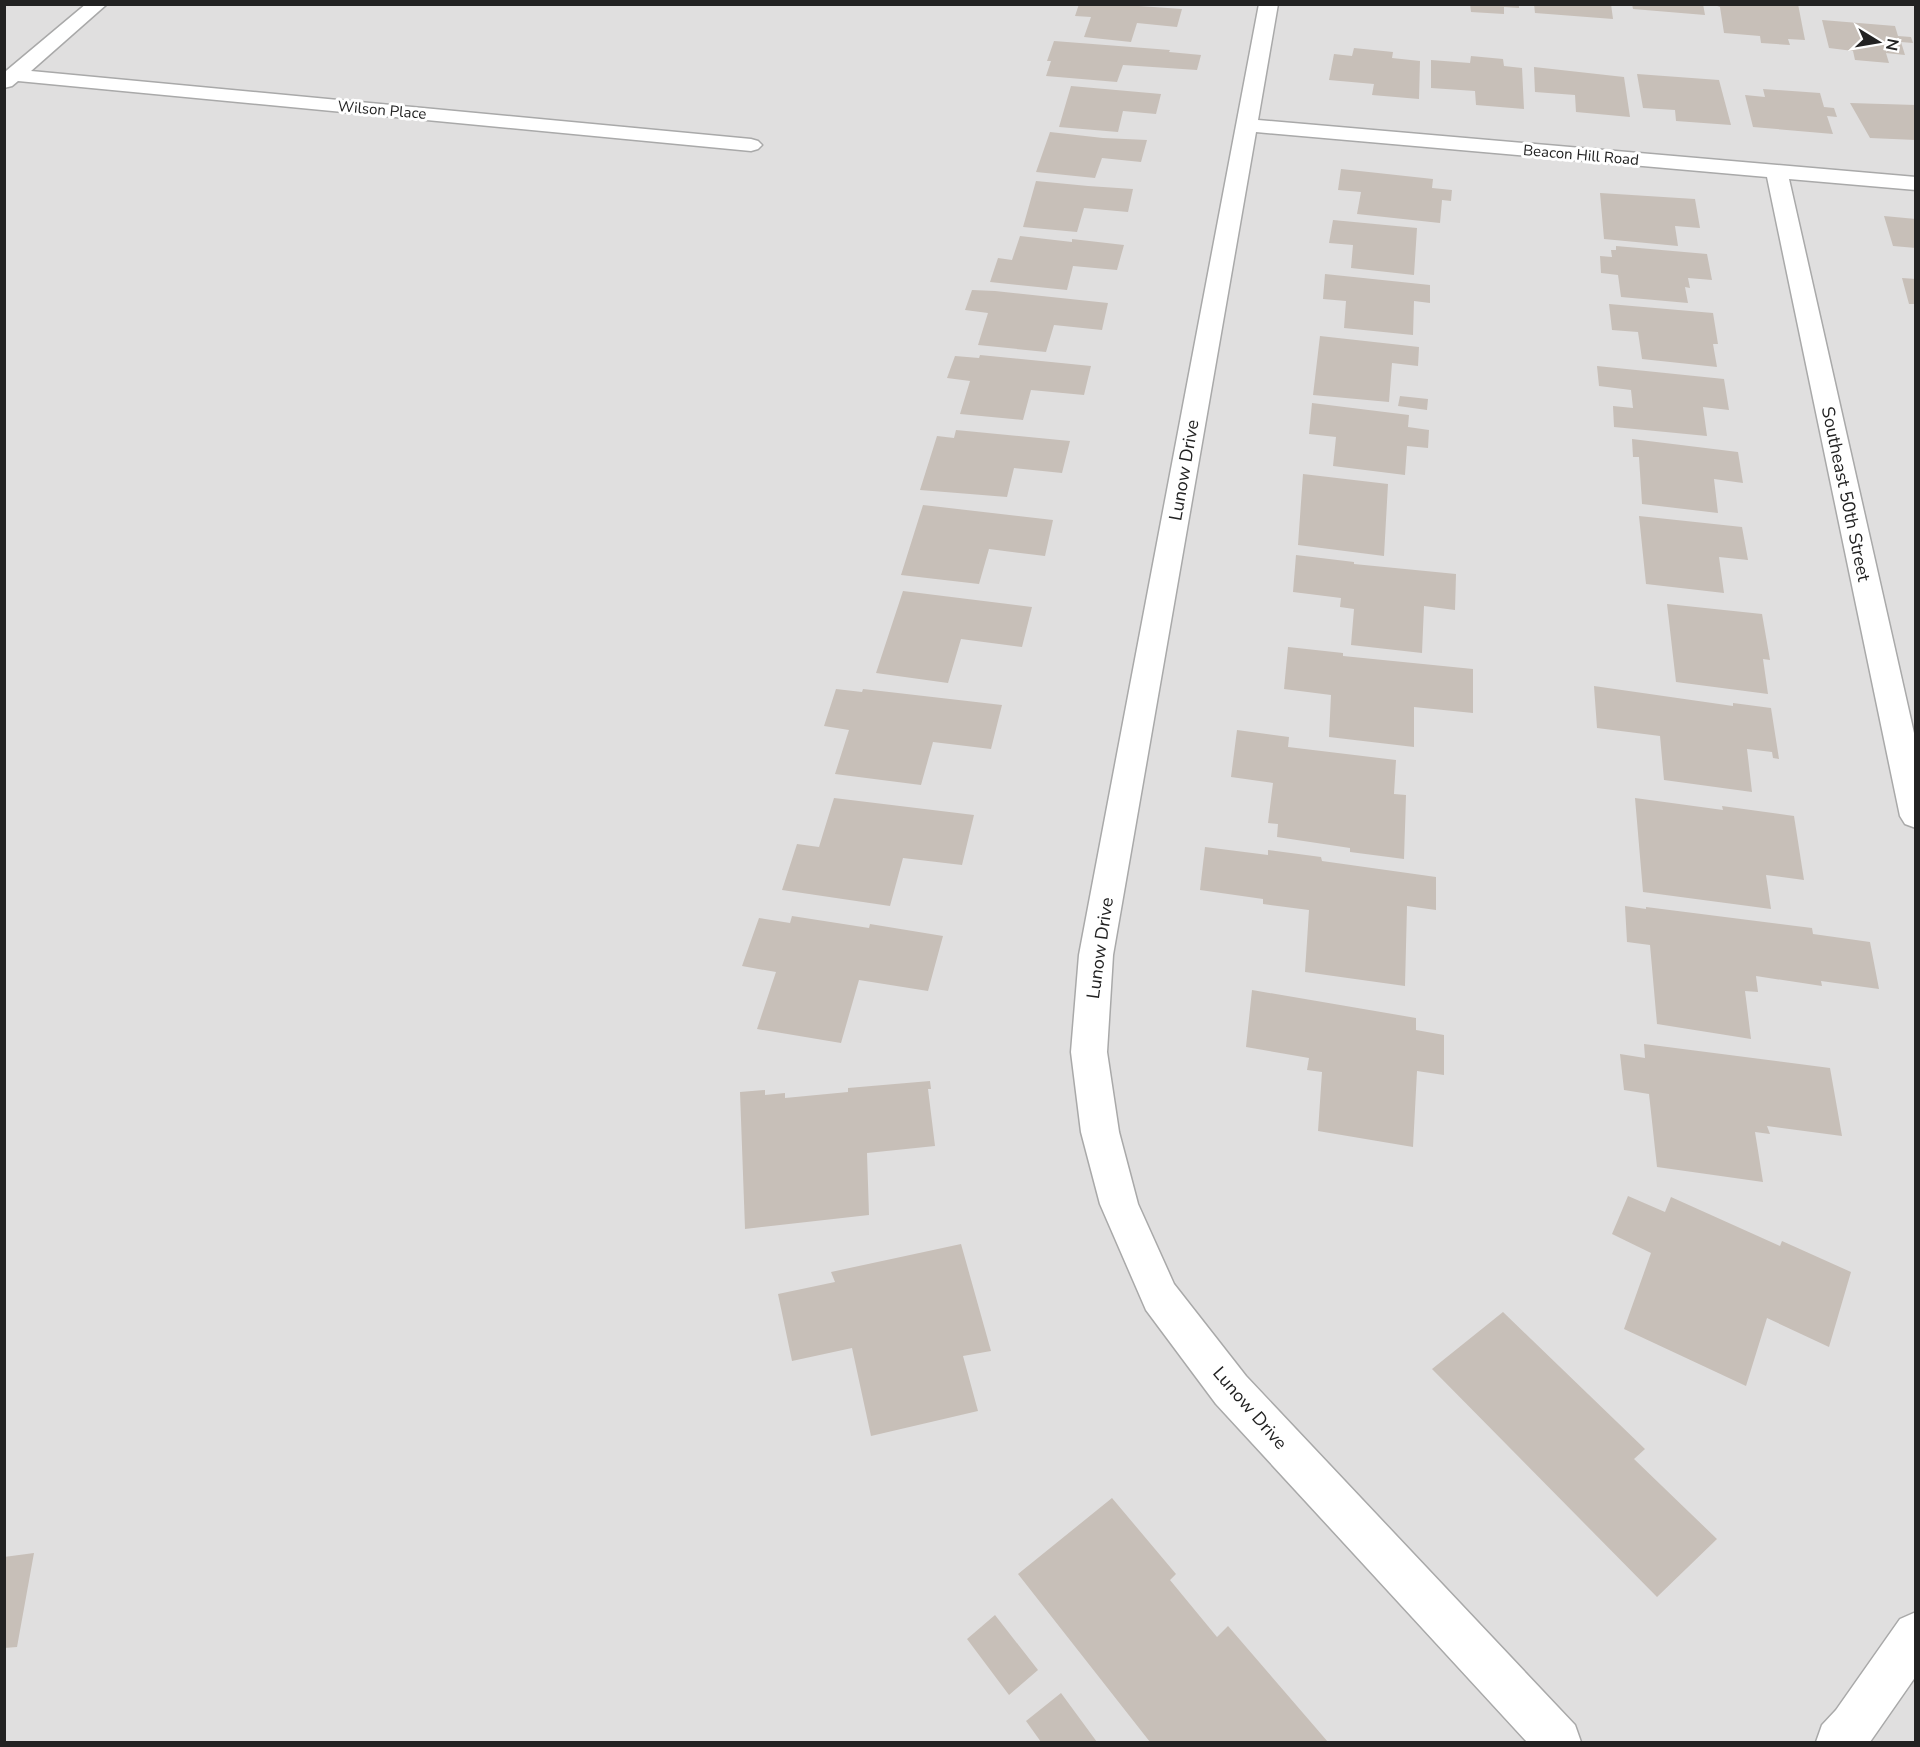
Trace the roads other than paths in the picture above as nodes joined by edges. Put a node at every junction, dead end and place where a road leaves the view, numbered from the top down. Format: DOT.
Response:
graph roads {
  1 [pos="98,4"];
  2 [pos="1269,4"];
  3 [pos="9,79"];
  4 [pos="1247,124"];
  5 [pos="751,145"];
  6 [pos="1777,173"];
  7 [pos="1916,184"];
  8 [pos="1916,816"];
  9 [pos="1916,1635"];
  10 [pos="1558,1743"];
  11 [pos="1839,1743"];
  1 -- 3 [label="street"];
  2 -- 4 [label="street, Lunow Drive"];
  3 -- 5 [label="street, Wilson Place"];
  4 -- 6 [label="street, Beacon Hill Road"];
  4 -- 10 [label="street, Lunow Drive"];
  6 -- 7 [label="street, Beacon Hill Road"];
  6 -- 8 [label="street, Southeast 50th Street"];
  9 -- 11 [label="street"];
}
